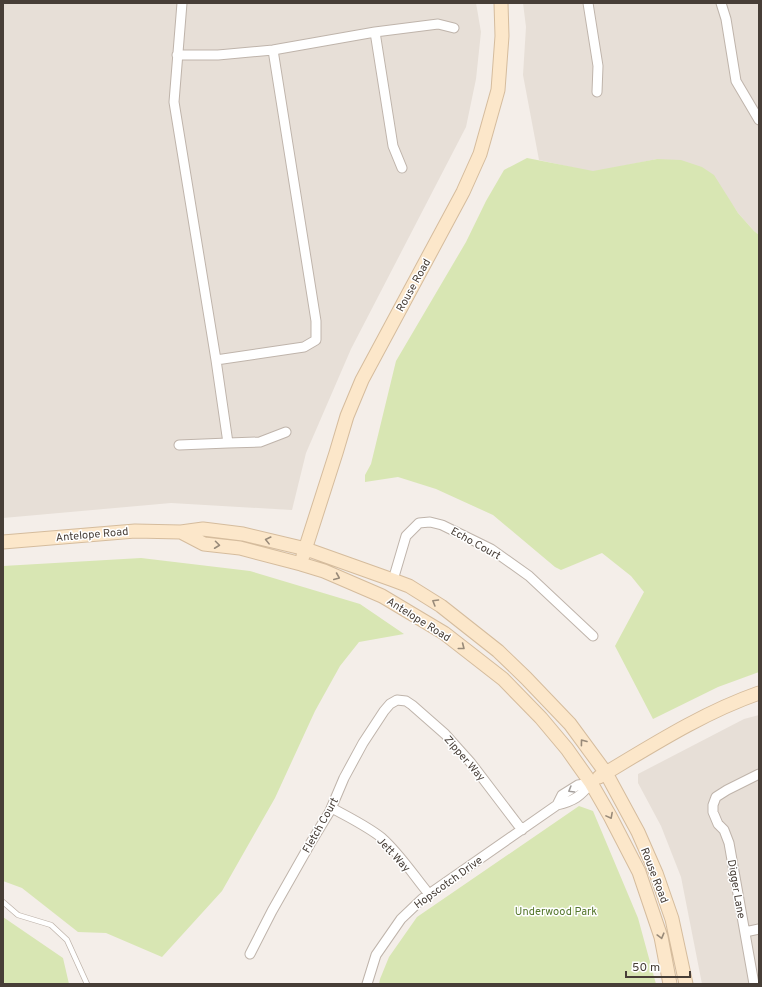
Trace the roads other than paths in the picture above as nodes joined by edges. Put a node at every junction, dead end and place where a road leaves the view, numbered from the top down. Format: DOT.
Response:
graph roads {
  1 [pos="182,3"];
  2 [pos="501,3"];
  3 [pos="588,3"];
  4 [pos="721,3"];
  5 [pos="454,28"];
  6 [pos="375,32"];
  7 [pos="273,50"];
  8 [pos="177,55"];
  9 [pos="597,92"];
  10 [pos="759,120"];
  11 [pos="402,168"];
  12 [pos="216,360"];
  13 [pos="286,432"];
  14 [pos="228,443"];
  15 [pos="179,445"];
  16 [pos="181,532"];
  17 [pos="3,542"];
  18 [pos="306,549"];
  19 [pos="301,564"];
  20 [pos="393,580"];
  21 [pos="593,636"];
  22 [pos="759,694"];
  23 [pos="397,700"];
  24 [pos="606,774"];
  25 [pos="759,774"];
  26 [pos="591,782"];
  27 [pos="332,808"];
  28 [pos="522,830"];
  29 [pos="429,894"];
  30 [pos="3,902"];
  31 [pos="759,929"];
  32 [pos="745,932"];
  33 [pos="250,954"];
  34 [pos="87,984"];
  35 [pos="367,984"];
  36 [pos="670,984"];
  37 [pos="686,984"];
  38 [pos="754,984"];
  1 -- 8 [label="street"];
  2 -- 18 [label="street, Rouse Road"];
  3 -- 9 [label="street"];
  4 -- 10 [label="street"];
  5 -- 6 [label="street"];
  6 -- 7 [label="street"];
  6 -- 11 [label="street"];
  7 -- 8 [label="street"];
  7 -- 12 [label="street"];
  8 -- 12 [label="street"];
  12 -- 14 [label="street"];
  13 -- 14 [label="street"];
  14 -- 15 [label="street"];
  16 -- 17 [label="street, Antelope Road"];
  18 -- 16 [label="street, Antelope Road, one-way"];
  16 -- 19 [label="street, Antelope Road, one-way"];
  18 -- 19 [label="street, Rouse Road"];
  18 -- 20 [label="street, Antelope Road"];
  19 -- 26 [label="street, Antelope Road, one-way"];
  20 -- 21 [label="street, Echo Court"];
  24 -- 20 [label="street, Antelope Road, one-way"];
  22 -- 24 [label="street"];
  23 -- 27 [label="street, Fletch Court"];
  23 -- 28 [label="street, Zipper Way"];
  24 -- 26 [label="street"];
  24 -- 37 [label="street, Rouse Road"];
  25 -- 32 [label="street, Digger Lane"];
  26 -- 28 [label="street, Hopscotch Drive"];
  26 -- 36 [label="street, Rouse Road, one-way"];
  27 -- 29 [label="street, Jett Way"];
  27 -- 33 [label="street, Fletch Court"];
  28 -- 29 [label="street, Hopscotch Drive"];
  29 -- 35 [label="street, Hopscotch Drive"];
  30 -- 34 [label="lane"];
  31 -- 32 [label="street"];
  32 -- 38 [label="street, Digger Lane"];
}
